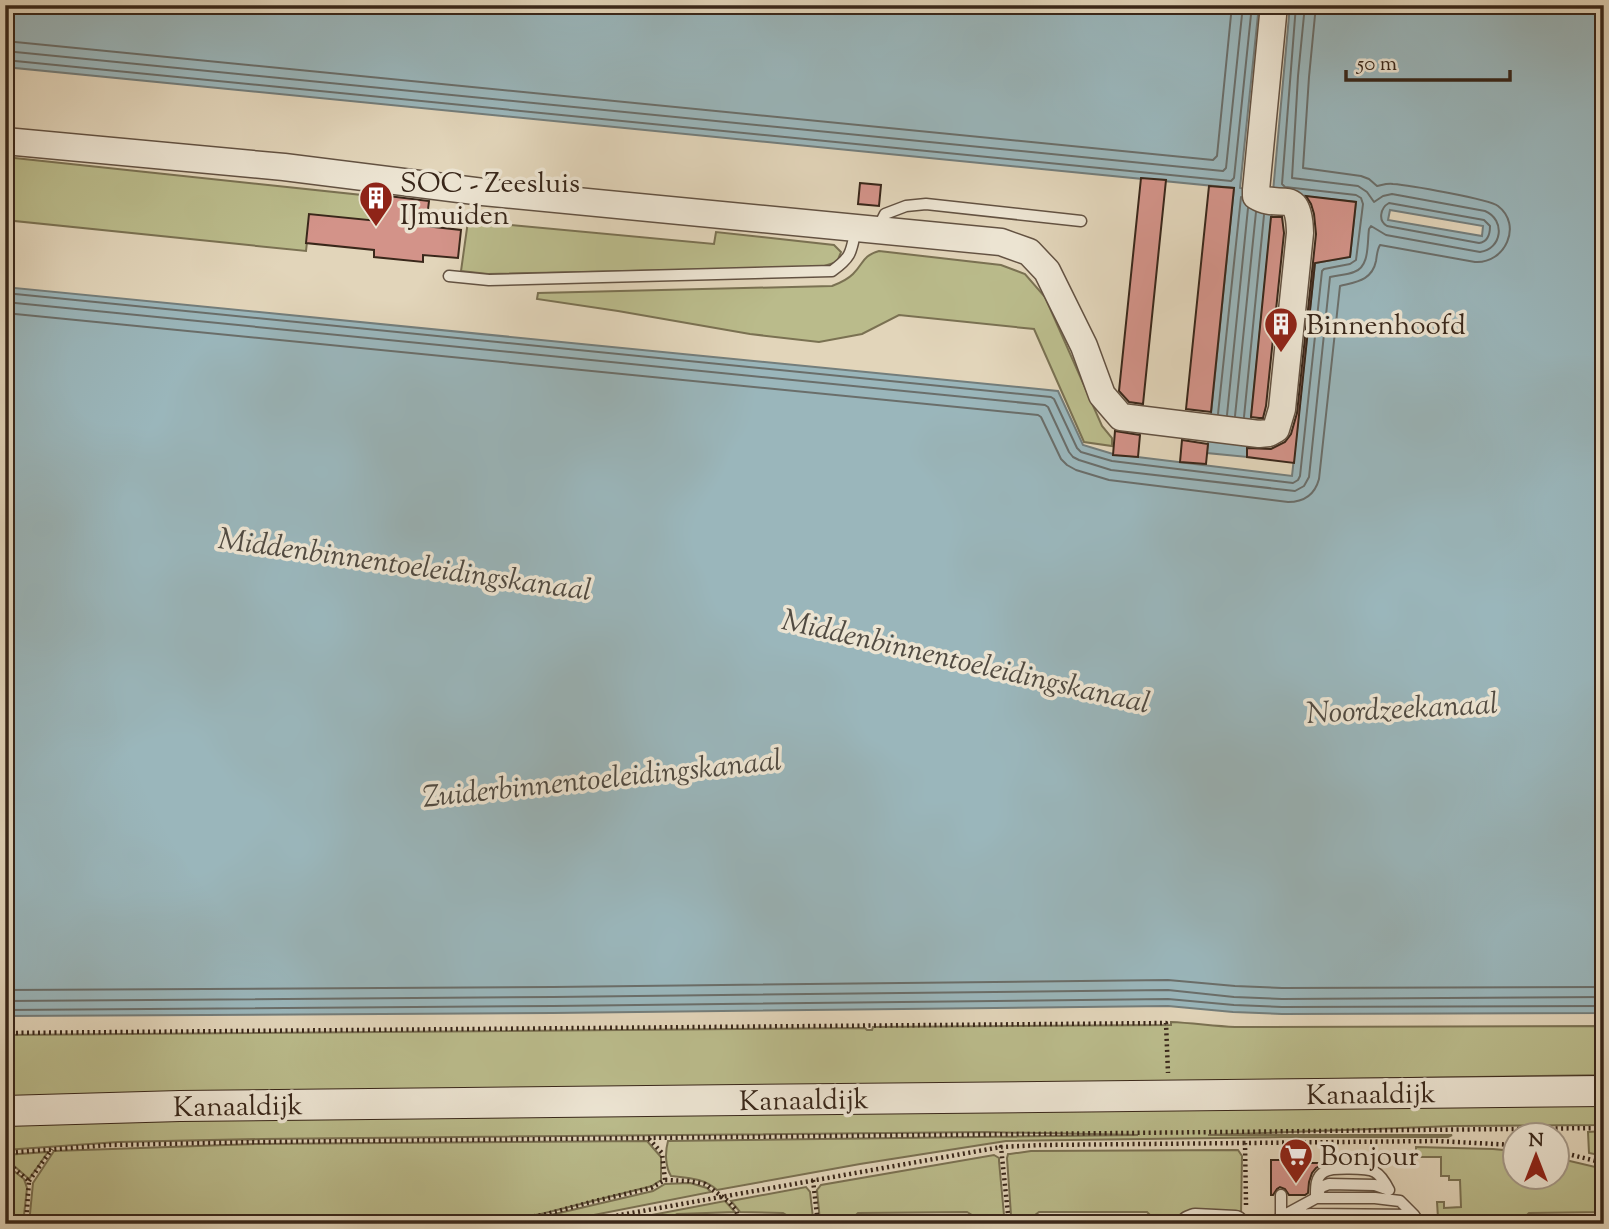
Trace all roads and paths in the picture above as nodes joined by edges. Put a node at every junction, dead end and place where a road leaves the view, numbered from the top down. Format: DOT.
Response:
graph roads {
  1 [pos="1274,5"];
  2 [pos="5,141"];
  3 [pos="1081,220"];
  4 [pos="867,229"];
  5 [pos="449,276"];
  6 [pos="5,1033"];
  7 [pos="1168,1074"];
  8 [pos="1604,1091"];
  9 [pos="5,1111"];
  10 [pos="1604,1128"];
  11 [pos="649,1138"];
  12 [pos="667,1138"];
  13 [pos="1245,1143"];
  14 [pos="1002,1147"];
  15 [pos="52,1149"];
  16 [pos="5,1153"];
  17 [pos="663,1153"];
  18 [pos="1570,1154"];
  19 [pos="5,1161"];
  20 [pos="1604,1163"];
  21 [pos="665,1180"];
  22 [pos="813,1180"];
  23 [pos="29,1181"];
  24 [pos="1281,1195"];
  25 [pos="721,1198"];
  26 [pos="1316,1198"];
  27 [pos="1400,1201"];
  28 [pos="621,1215"];
  29 [pos="1281,1217"];
  30 [pos="1417,1220"];
  31 [pos="26,1224"];
  32 [pos="490,1224"];
  33 [pos="579,1224"];
  34 [pos="622,1224"];
  35 [pos="740,1224"];
  36 [pos="818,1224"];
  37 [pos="1009,1224"];
  38 [pos="1190,1224"];
  39 [pos="1235,1224"];
  40 [pos="1271,1224"];
  1 -- 4 [label="street"];
  2 -- 4 [label="street"];
  3 -- 4 [label="lane"];
  4 -- 5 [label="lane"];
  6 -- 7 [label="path"];
  8 -- 9 [label="main road, Kanaaldijk"];
  10 -- 12 [label="path"];
  11 -- 12 [label="path"];
  11 -- 15 [label="path"];
  11 -- 17 [label="path"];
  12 -- 17 [label="path"];
  13 -- 14 [label="path"];
  14 -- 22 [label="path"];
  14 -- 37 [label="path"];
  15 -- 16 [label="path"];
  15 -- 23 [label="path"];
  17 -- 21 [label="path"];
  18 -- 20 [label="path"];
  19 -- 23 [label="path"];
  21 -- 25 [label="path"];
  21 -- 32 [label="path"];
  22 -- 25 [label="path"];
  22 -- 36 [label="path"];
  23 -- 31 [label="path"];
  24 -- 29 [label="lane"];
  25 -- 28 [label="path"];
  25 -- 35 [label="path"];
  26 -- 27 [label="lane"];
  26 -- 27 [label="lane"];
  26 -- 29 [label="lane"];
  27 -- 30 [label="lane"];
  28 -- 33 [label="path"];
  28 -- 34 [label="path"];
  29 -- 30 [label="lane"];
  29 -- 40 [label="lane"];
  38 -- 39 [label="street"];
}
